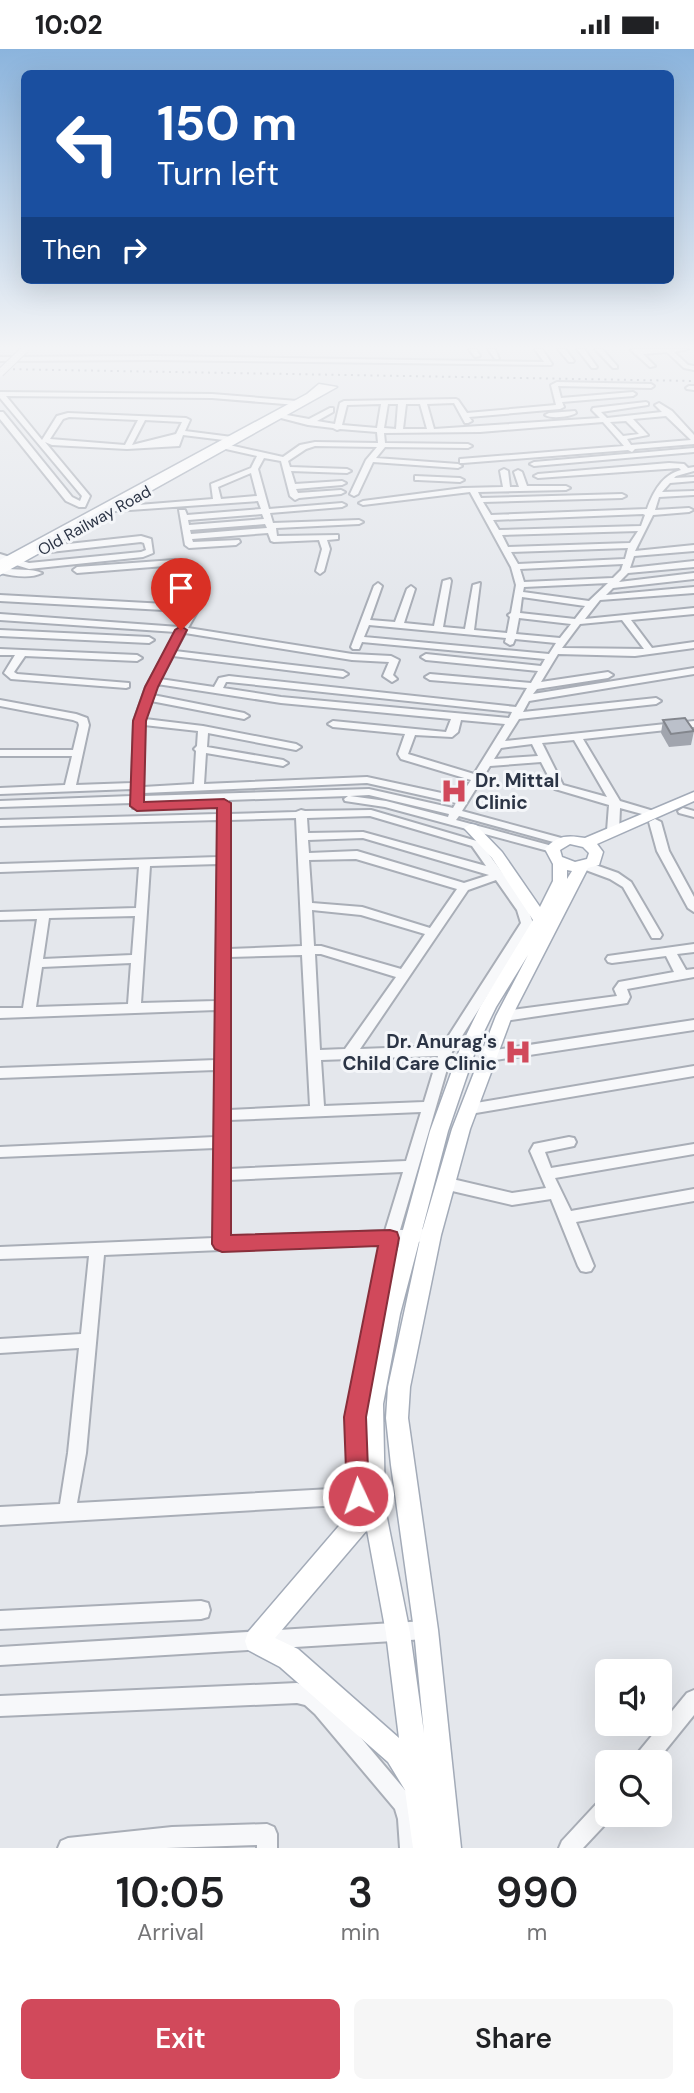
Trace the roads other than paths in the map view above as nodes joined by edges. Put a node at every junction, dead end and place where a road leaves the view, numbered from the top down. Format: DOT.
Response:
graph roads {
  1 [pos="15,433"];
  2 [pos="23,433"];
  3 [pos="33,433"];
  4 [pos="51,433"];
  5 [pos="136,433"];
  6 [pos="245,433"];
  7 [pos="249,433"];
  8 [pos="380,433"];
  9 [pos="463,433"];
  10 [pos="617,433"];
  11 [pos="642,433"];
  12 [pos="180,435"];
  13 [pos="621,438"];
  14 [pos="694,440"];
  15 [pos="226,444"];
  16 [pos="382,446"];
  17 [pos="468,446"];
  18 [pos="629,446"];
  19 [pos="129,447"];
  20 [pos="694,450"];
  21 [pos="261,456"];
  22 [pos="637,456"];
  23 [pos="533,459"];
  24 [pos="370,460"];
  25 [pos="285,464"];
  26 [pos="461,464"];
  27 [pos="646,467"];
  28 [pos="254,469"];
  29 [pos="694,470"];
  30 [pos="347,471"];
  31 [pos="504,471"];
  32 [pos="684,471"];
  33 [pos="518,472"];
  34 [pos="538,477"];
  35 [pos="418,478"];
  36 [pos="694,479"];
  37 [pos="460,480"];
  38 [pos="668,481"];
  39 [pos="342,488"];
  40 [pos="542,488"];
  41 [pos="507,489"];
  42 [pos="524,489"];
  43 [pos="468,490"];
  44 [pos="294,493"];
  45 [pos="694,493"];
  46 [pos="354,494"];
  47 [pos="656,495"];
  48 [pos="622,496"];
  49 [pos="261,498"];
  50 [pos="564,498"];
  51 [pos="217,501"];
  52 [pos="477,501"];
  53 [pos="363,503"];
  54 [pos="82,505"];
  55 [pos="180,505"];
  56 [pos="342,505"];
  57 [pos="689,510"];
  58 [pos="266,512"];
  59 [pos="648,512"];
  60 [pos="98,514"];
  61 [pos="572,514"];
  62 [pos="488,518"];
  63 [pos="359,522"];
  64 [pos="271,526"];
  65 [pos="185,528"];
  66 [pos="644,528"];
  67 [pos="583,530"];
  68 [pos="496,533"];
  69 [pos="335,537"];
  70 [pos="322,538"];
  71 [pos="100,543"];
  72 [pos="236,543"];
  73 [pos="594,546"];
  74 [pos="64,547"];
  75 [pos="694,548"];
  76 [pos="41,550"];
  77 [pos="503,550"];
  78 [pos="671,555"];
  79 [pos="628,558"];
  80 [pos="106,559"];
  81 [pos="67,562"];
  82 [pos="174,562"];
  83 [pos="4,564"];
  84 [pos="694,564"];
  85 [pos="515,567"];
  86 [pos="320,571"];
  87 [pos="694,576"];
  88 [pos="447,581"];
  89 [pos="615,582"];
  90 [pos="477,585"];
  91 [pos="378,586"];
  92 [pos="411,589"];
  93 [pos="519,590"];
  94 [pos="694,590"];
  95 [pos="676,592"];
  96 [pos="0,598"];
  97 [pos="594,601"];
  98 [pos="693,611"];
  99 [pos="513,615"];
  100 [pos="0,618"];
  101 [pos="625,618"];
  102 [pos="366,622"];
  103 [pos="577,622"];
  104 [pos="398,626"];
  105 [pos="438,629"];
  106 [pos="181,630"];
  107 [pos="469,631"];
  108 [pos="0,633"];
  109 [pos="511,635"];
  110 [pos="359,639"];
  111 [pos="149,640"];
  112 [pos="563,641"];
  113 [pos="694,645"];
  114 [pos="650,650"];
  115 [pos="0,652"];
  116 [pos="508,652"];
  117 [pos="21,653"];
  118 [pos="170,653"];
  119 [pos="553,654"];
  120 [pos="352,657"];
  121 [pos="426,657"];
  122 [pos="137,659"];
  123 [pos="544,669"];
  124 [pos="295,670"];
  125 [pos="694,672"];
  126 [pos="344,674"];
  127 [pos="608,675"];
  128 [pos="430,677"];
  129 [pos="391,680"];
  130 [pos="155,681"];
  131 [pos="126,685"];
  132 [pos="290,687"];
  133 [pos="534,687"];
  134 [pos="218,689"];
  135 [pos="147,697"];
  136 [pos="527,698"];
  137 [pos="656,701"];
  138 [pos="0,703"];
  139 [pos="14,706"];
  140 [pos="0,715"];
  141 [pos="457,715"];
  142 [pos="244,716"];
  143 [pos="514,716"];
  144 [pos="139,721"];
  145 [pos="333,724"];
  146 [pos="694,724"];
  147 [pos="203,729"];
  148 [pos="411,731"];
  149 [pos="577,737"];
  150 [pos="536,742"];
  151 [pos="496,745"];
  152 [pos="296,747"];
  153 [pos="200,749"];
  154 [pos="0,753"];
  155 [pos="76,753"];
  156 [pos="544,759"];
  157 [pos="283,763"];
  158 [pos="485,763"];
  159 [pos="477,778"];
  160 [pos="199,785"];
  161 [pos="70,788"];
  162 [pos="0,791"];
  163 [pos="137,796"];
  164 [pos="694,796"];
  165 [pos="615,802"];
  166 [pos="0,804"];
  167 [pos="224,805"];
  168 [pos="690,810"];
  169 [pos="0,811"];
  170 [pos="456,812"];
  171 [pos="301,813"];
  172 [pos="654,818"];
  173 [pos="0,824"];
  174 [pos="471,828"];
  175 [pos="613,831"];
  176 [pos="302,837"];
  177 [pos="589,845"];
  178 [pos="558,851"];
  179 [pos="303,857"];
  180 [pos="223,860"];
  181 [pos="145,863"];
  182 [pos="584,866"];
  183 [pos="0,868"];
  184 [pos="495,874"];
  185 [pos="464,887"];
  186 [pos="306,906"];
  187 [pos="694,908"];
  188 [pos="142,912"];
  189 [pos="44,915"];
  190 [pos="0,916"];
  191 [pos="541,920"];
  192 [pos="434,933"];
  193 [pos="656,935"];
  194 [pos="308,948"];
  195 [pos="694,948"];
  196 [pos="669,951"];
  197 [pos="223,953"];
  198 [pos="138,959"];
  199 [pos="612,959"];
  200 [pos="37,963"];
  201 [pos="688,974"];
  202 [pos="405,975"];
  203 [pos="223,1005"];
  204 [pos="134,1008"];
  205 [pos="29,1012"];
  206 [pos="0,1013"];
  207 [pos="504,1016"];
  208 [pos="694,1025"];
  209 [pos="446,1051"];
  210 [pos="349,1054"];
  211 [pos="314,1055"];
  212 [pos="489,1056"];
  213 [pos="222,1065"];
  214 [pos="694,1071"];
  215 [pos="0,1073"];
  216 [pos="429,1107"];
  217 [pos="470,1109"];
  218 [pos="317,1111"];
  219 [pos="222,1115"];
  220 [pos="222,1142"];
  221 [pos="569,1142"];
  222 [pos="694,1149"];
  223 [pos="0,1152"];
  224 [pos="412,1166"];
  225 [pos="546,1174"];
  226 [pos="222,1175"];
  227 [pos="447,1184"];
  228 [pos="554,1193"];
  229 [pos="694,1195"];
  230 [pos="567,1218"];
  231 [pos="411,1236"];
  232 [pos="222,1244"];
  233 [pos="97,1249"];
  234 [pos="0,1253"];
  235 [pos="586,1266"];
  236 [pos="87,1341"];
  237 [pos="0,1346"];
  238 [pos="374,1508"];
  239 [pos="68,1512"];
  240 [pos="0,1516"];
  241 [pos="201,1610"];
  242 [pos="0,1620"];
  243 [pos="426,1630"];
  244 [pos="398,1633"];
  245 [pos="257,1641"];
  246 [pos="0,1656"];
  247 [pos="694,1700"];
  248 [pos="0,1706"];
  249 [pos="653,1750"];
  250 [pos="420,1790"];
  251 [pos="595,1820"];
  252 [pos="171,1843"];
  253 [pos="68,1848"];
  254 [pos="267,1848"];
  255 [pos="410,1848"];
  256 [pos="426,1848"];
  257 [pos="448,1848"];
  258 [pos="569,1848"];
  1 -- 54 [label="street"];
  2 -- 54 [label="street"];
  3 -- 54 [label="street"];
  4 -- 19 [label="street"];
  5 -- 19 [label="street"];
  6 -- 15 [label="main road, Old Railway Road"];
  7 -- 15 [label="main road, Old Railway Road"];
  8 -- 16 [label="street"];
  9 -- 17 [label="street"];
  10 -- 13 [label="street"];
  11 -- 13 [label="street"];
  12 -- 15 [label="street"];
  12 -- 19 [label="street"];
  13 -- 18 [label="street"];
  14 -- 18 [label="street"];
  15 -- 21 [label="street"];
  15 -- 60 [label="main road, Old Railway Road"];
  16 -- 17 [label="street"];
  16 -- 24 [label="street"];
  16 -- 25 [label="street"];
  17 -- 26 [label="street"];
  18 -- 22 [label="street"];
  18 -- 23 [label="street"];
  20 -- 22 [label="street"];
  21 -- 25 [label="street"];
  21 -- 28 [label="street"];
  22 -- 23 [label="street"];
  22 -- 27 [label="street"];
  23 -- 26 [label="street"];
  23 -- 34 [label="street"];
  24 -- 26 [label="street"];
  24 -- 46 [label="street"];
  25 -- 30 [label="street"];
  25 -- 44 [label="street"];
  26 -- 37 [label="street"];
  27 -- 32 [label="street"];
  27 -- 34 [label="street"];
  28 -- 49 [label="street"];
  28 -- 51 [label="street"];
  29 -- 32 [label="street"];
  31 -- 41 [label="street"];
  32 -- 38 [label="street"];
  33 -- 42 [label="street"];
  34 -- 40 [label="street"];
  35 -- 37 [label="street"];
  36 -- 38 [label="street"];
  37 -- 43 [label="street"];
  38 -- 47 [label="street"];
  39 -- 44 [label="street"];
  40 -- 42 [label="street"];
  40 -- 50 [label="street"];
  41 -- 42 [label="street"];
  41 -- 43 [label="street"];
  43 -- 52 [label="street"];
  43 -- 53 [label="street"];
  45 -- 47 [label="street"];
  47 -- 59 [label="street"];
  48 -- 50 [label="street"];
  49 -- 51 [label="street"];
  49 -- 58 [label="street"];
  50 -- 52 [label="street"];
  50 -- 61 [label="street"];
  51 -- 55 [label="street"];
  52 -- 62 [label="street"];
  54 -- 60 [label="street"];
  55 -- 60 [label="street"];
  55 -- 65 [label="street"];
  56 -- 58 [label="street"];
  57 -- 59 [label="street"];
  58 -- 64 [label="street"];
  58 -- 65 [label="street"];
  59 -- 61 [label="street"];
  59 -- 66 [label="street"];
  60 -- 76 [label="main road, Old Railway Road"];
  60 -- 83 [label="main road, Old Railway Road"];
  61 -- 62 [label="street"];
  61 -- 67 [label="street"];
  62 -- 68 [label="street"];
  63 -- 64 [label="street"];
  64 -- 65 [label="street"];
  64 -- 70 [label="street"];
  65 -- 72 [label="street"];
  66 -- 67 [label="street"];
  66 -- 79 [label="street"];
  67 -- 68 [label="street"];
  67 -- 73 [label="street"];
  68 -- 77 [label="street"];
  69 -- 70 [label="street"];
  70 -- 86 [label="street"];
  71 -- 74 [label="street"];
  71 -- 80 [label="street"];
  71 -- 80 [label="street"];
  73 -- 77 [label="street"];
  73 -- 79 [label="street"];
  74 -- 76 [label="street"];
  74 -- 81 [label="street"];
  75 -- 79 [label="street"];
  76 -- 83 [label="main road, Old Railway Road"];
  77 -- 85 [label="street"];
  78 -- 79 [label="street"];
  79 -- 84 [label="street"];
  79 -- 85 [label="street"];
  79 -- 89 [label="street"];
  80 -- 81 [label="street"];
  81 -- 83 [label="street"];
  82 -- 83 [label="street"];
  85 -- 93 [label="street"];
  87 -- 89 [label="street"];
  88 -- 105 [label="street"];
  89 -- 93 [label="street"];
  89 -- 97 [label="street"];
  90 -- 107 [label="street"];
  91 -- 102 [label="street"];
  92 -- 104 [label="street"];
  93 -- 97 [label="street"];
  93 -- 99 [label="street"];
  94 -- 95 [label="street"];
  95 -- 97 [label="street"];
  95 -- 98 [label="street"];
  96 -- 106 [label="street"];
  97 -- 103 [label="street"];
  98 -- 101 [label="street"];
  99 -- 103 [label="street"];
  99 -- 109 [label="street"];
  100 -- 106 [label="street"];
  101 -- 103 [label="street"];
  101 -- 114 [label="street"];
  102 -- 104 [label="street"];
  102 -- 110 [label="street"];
  103 -- 112 [label="street"];
  104 -- 105 [label="street"];
  105 -- 107 [label="street"];
  106 -- 118 [label="street"];
  106 -- 120 [label="street"];
  107 -- 109 [label="street"];
  108 -- 111 [label="street"];
  109 -- 112 [label="street"];
  109 -- 116 [label="street"];
  110 -- 116 [label="street"];
  110 -- 120 [label="street"];
  112 -- 119 [label="street"];
  113 -- 114 [label="street"];
  114 -- 119 [label="street"];
  115 -- 117 [label="street"];
  116 -- 119 [label="street"];
  117 -- 122 [label="street"];
  117 -- 131 [label="street"];
  118 -- 124 [label="street"];
  118 -- 130 [label="street"];
  119 -- 123 [label="street"];
  120 -- 129 [label="street"];
  121 -- 123 [label="street"];
  123 -- 133 [label="street"];
  124 -- 126 [label="street"];
  124 -- 132 [label="street"];
  125 -- 136 [label="street"];
  127 -- 133 [label="street"];
  128 -- 133 [label="street"];
  130 -- 134 [label="street"];
  130 -- 135 [label="street"];
  132 -- 134 [label="street"];
  132 -- 143 [label="street"];
  133 -- 136 [label="street"];
  134 -- 141 [label="street"];
  135 -- 142 [label="street"];
  135 -- 144 [label="street"];
  136 -- 143 [label="street"];
  137 -- 143 [label="street"];
  138 -- 139 [label="street"];
  139 -- 140 [label="street"];
  139 -- 155 [label="street"];
  141 -- 143 [label="street"];
  141 -- 148 [label="street"];
  143 -- 151 [label="street"];
  144 -- 147 [label="street"];
  144 -- 163 [label="street"];
  145 -- 148 [label="street"];
  146 -- 149 [label="street"];
  147 -- 152 [label="street"];
  147 -- 153 [label="street"];
  148 -- 159 [label="street"];
  149 -- 150 [label="street"];
  149 -- 165 [label="street"];
  150 -- 151 [label="street"];
  150 -- 156 [label="street"];
  151 -- 158 [label="street"];
  153 -- 157 [label="street"];
  153 -- 160 [label="street"];
  154 -- 155 [label="street"];
  155 -- 161 [label="street"];
  156 -- 158 [label="street"];
  156 -- 165 [label="street"];
  158 -- 159 [label="street"];
  159 -- 170 [label="street"];
  160 -- 163 [label="street"];
  160 -- 170 [label="street"];
  161 -- 162 [label="street"];
  161 -- 163 [label="street"];
  163 -- 166 [label="street"];
  163 -- 167 [label="street"];
  163 -- 169 [label="street"];
  164 -- 172 [label="main road"];
  165 -- 172 [label="street"];
  165 -- 175 [label="street"];
  167 -- 170 [label="street"];
  167 -- 171 [label="street"];
  167 -- 173 [label="street"];
  167 -- 180 [label="street"];
  168 -- 172 [label="main road"];
  170 -- 174 [label="street"];
  170 -- 178 [label="street"];
  171 -- 176 [label="street"];
  171 -- 184 [label="street"];
  172 -- 175 [label="main road"];
  172 -- 177 [label="main road"];
  172 -- 187 [label="street"];
  174 -- 178 [label="street"];
  174 -- 191 [label="main road"];
  175 -- 177 [label="main road"];
  176 -- 179 [label="street"];
  176 -- 184 [label="street"];
  177 -- 178 [label="main road"];
  177 -- 182 [label="main road"];
  178 -- 182 [label="main road"];
  178 -- 191 [label="main road"];
  179 -- 185 [label="street"];
  179 -- 186 [label="street"];
  180 -- 181 [label="street"];
  180 -- 197 [label="street"];
  181 -- 183 [label="street"];
  181 -- 188 [label="street"];
  182 -- 193 [label="street"];
  182 -- 207 [label="main road"];
  184 -- 185 [label="street"];
  184 -- 209 [label="street"];
  185 -- 192 [label="street"];
  186 -- 192 [label="street"];
  186 -- 194 [label="street"];
  188 -- 189 [label="street"];
  188 -- 198 [label="street"];
  189 -- 190 [label="street"];
  189 -- 200 [label="street"];
  191 -- 231 [label="main road"];
  192 -- 202 [label="street"];
  194 -- 197 [label="street"];
  194 -- 202 [label="street"];
  194 -- 211 [label="street"];
  195 -- 196 [label="street"];
  196 -- 199 [label="street"];
  196 -- 201 [label="street"];
  197 -- 203 [label="street"];
  198 -- 200 [label="street"];
  198 -- 204 [label="street"];
  200 -- 205 [label="street"];
  201 -- 207 [label="street"];
  202 -- 210 [label="street"];
  203 -- 204 [label="street"];
  203 -- 213 [label="street"];
  204 -- 205 [label="street"];
  205 -- 206 [label="street"];
  207 -- 212 [label="main road"];
  208 -- 212 [label="street"];
  209 -- 210 [label="street"];
  209 -- 216 [label="street"];
  210 -- 211 [label="street"];
  211 -- 218 [label="street"];
  212 -- 217 [label="main road"];
  213 -- 215 [label="street"];
  213 -- 219 [label="street"];
  214 -- 217 [label="street"];
  216 -- 218 [label="street"];
  216 -- 224 [label="street"];
  217 -- 227 [label="main road"];
  218 -- 219 [label="street"];
  219 -- 220 [label="street"];
  220 -- 223 [label="street"];
  220 -- 226 [label="street"];
  221 -- 225 [label="street"];
  222 -- 225 [label="street"];
  224 -- 226 [label="street"];
  224 -- 231 [label="street"];
  225 -- 228 [label="street"];
  226 -- 232 [label="street"];
  227 -- 228 [label="street"];
  227 -- 231 [label="main road"];
  228 -- 230 [label="street"];
  229 -- 230 [label="street"];
  230 -- 235 [label="street"];
  231 -- 232 [label="street"];
  231 -- 238 [label="main road"];
  231 -- 239 [label="street"];
  231 -- 243 [label="main road"];
  232 -- 233 [label="street"];
  233 -- 234 [label="street"];
  233 -- 236 [label="street"];
  236 -- 237 [label="street"];
  236 -- 239 [label="street"];
  238 -- 244 [label="main road"];
  238 -- 245 [label="main road"];
  239 -- 240 [label="street"];
  241 -- 242 [label="street"];
  243 -- 244 [label="street"];
  243 -- 257 [label="main road"];
  244 -- 245 [label="street"];
  244 -- 250 [label="main road"];
  245 -- 246 [label="street"];
  245 -- 250 [label="main road"];
  247 -- 249 [label="street"];
  248 -- 255 [label="street"];
  250 -- 256 [label="main road"];
  251 -- 258 [label="street"];
  252 -- 253 [label="street"];
  252 -- 254 [label="street"];
}
